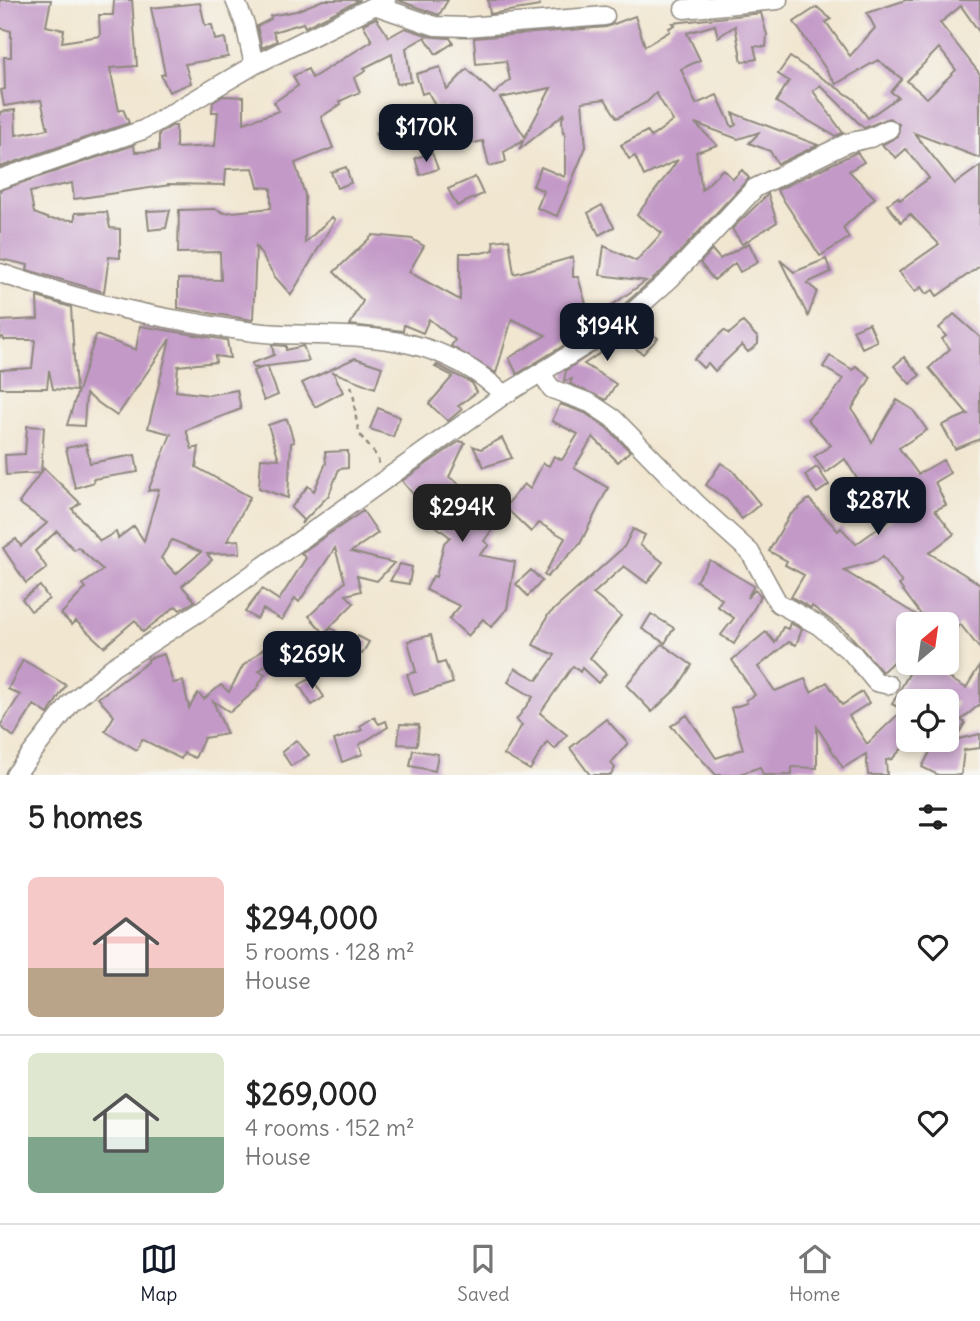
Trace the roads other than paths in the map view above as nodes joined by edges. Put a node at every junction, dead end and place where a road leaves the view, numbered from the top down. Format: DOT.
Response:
graph roads {
  1 [pos="235,0"];
  2 [pos="779,0"];
  3 [pos="382,3"];
  4 [pos="684,9"];
  5 [pos="605,16"];
  6 [pos="254,65"];
  7 [pos="889,129"];
  8 [pos="0,178"];
  9 [pos="0,273"];
  10 [pos="540,373"];
  11 [pos="503,395"];
  12 [pos="889,685"];
  13 [pos="15,775"];
  1 -- 6 [label="street"];
  2 -- 4 [label="street"];
  3 -- 5 [label="street"];
  3 -- 6 [label="street"];
  6 -- 8 [label="street"];
  7 -- 10 [label="street"];
  9 -- 11 [label="street"];
  10 -- 11 [label="street"];
  10 -- 12 [label="street"];
  11 -- 13 [label="street"];
}
